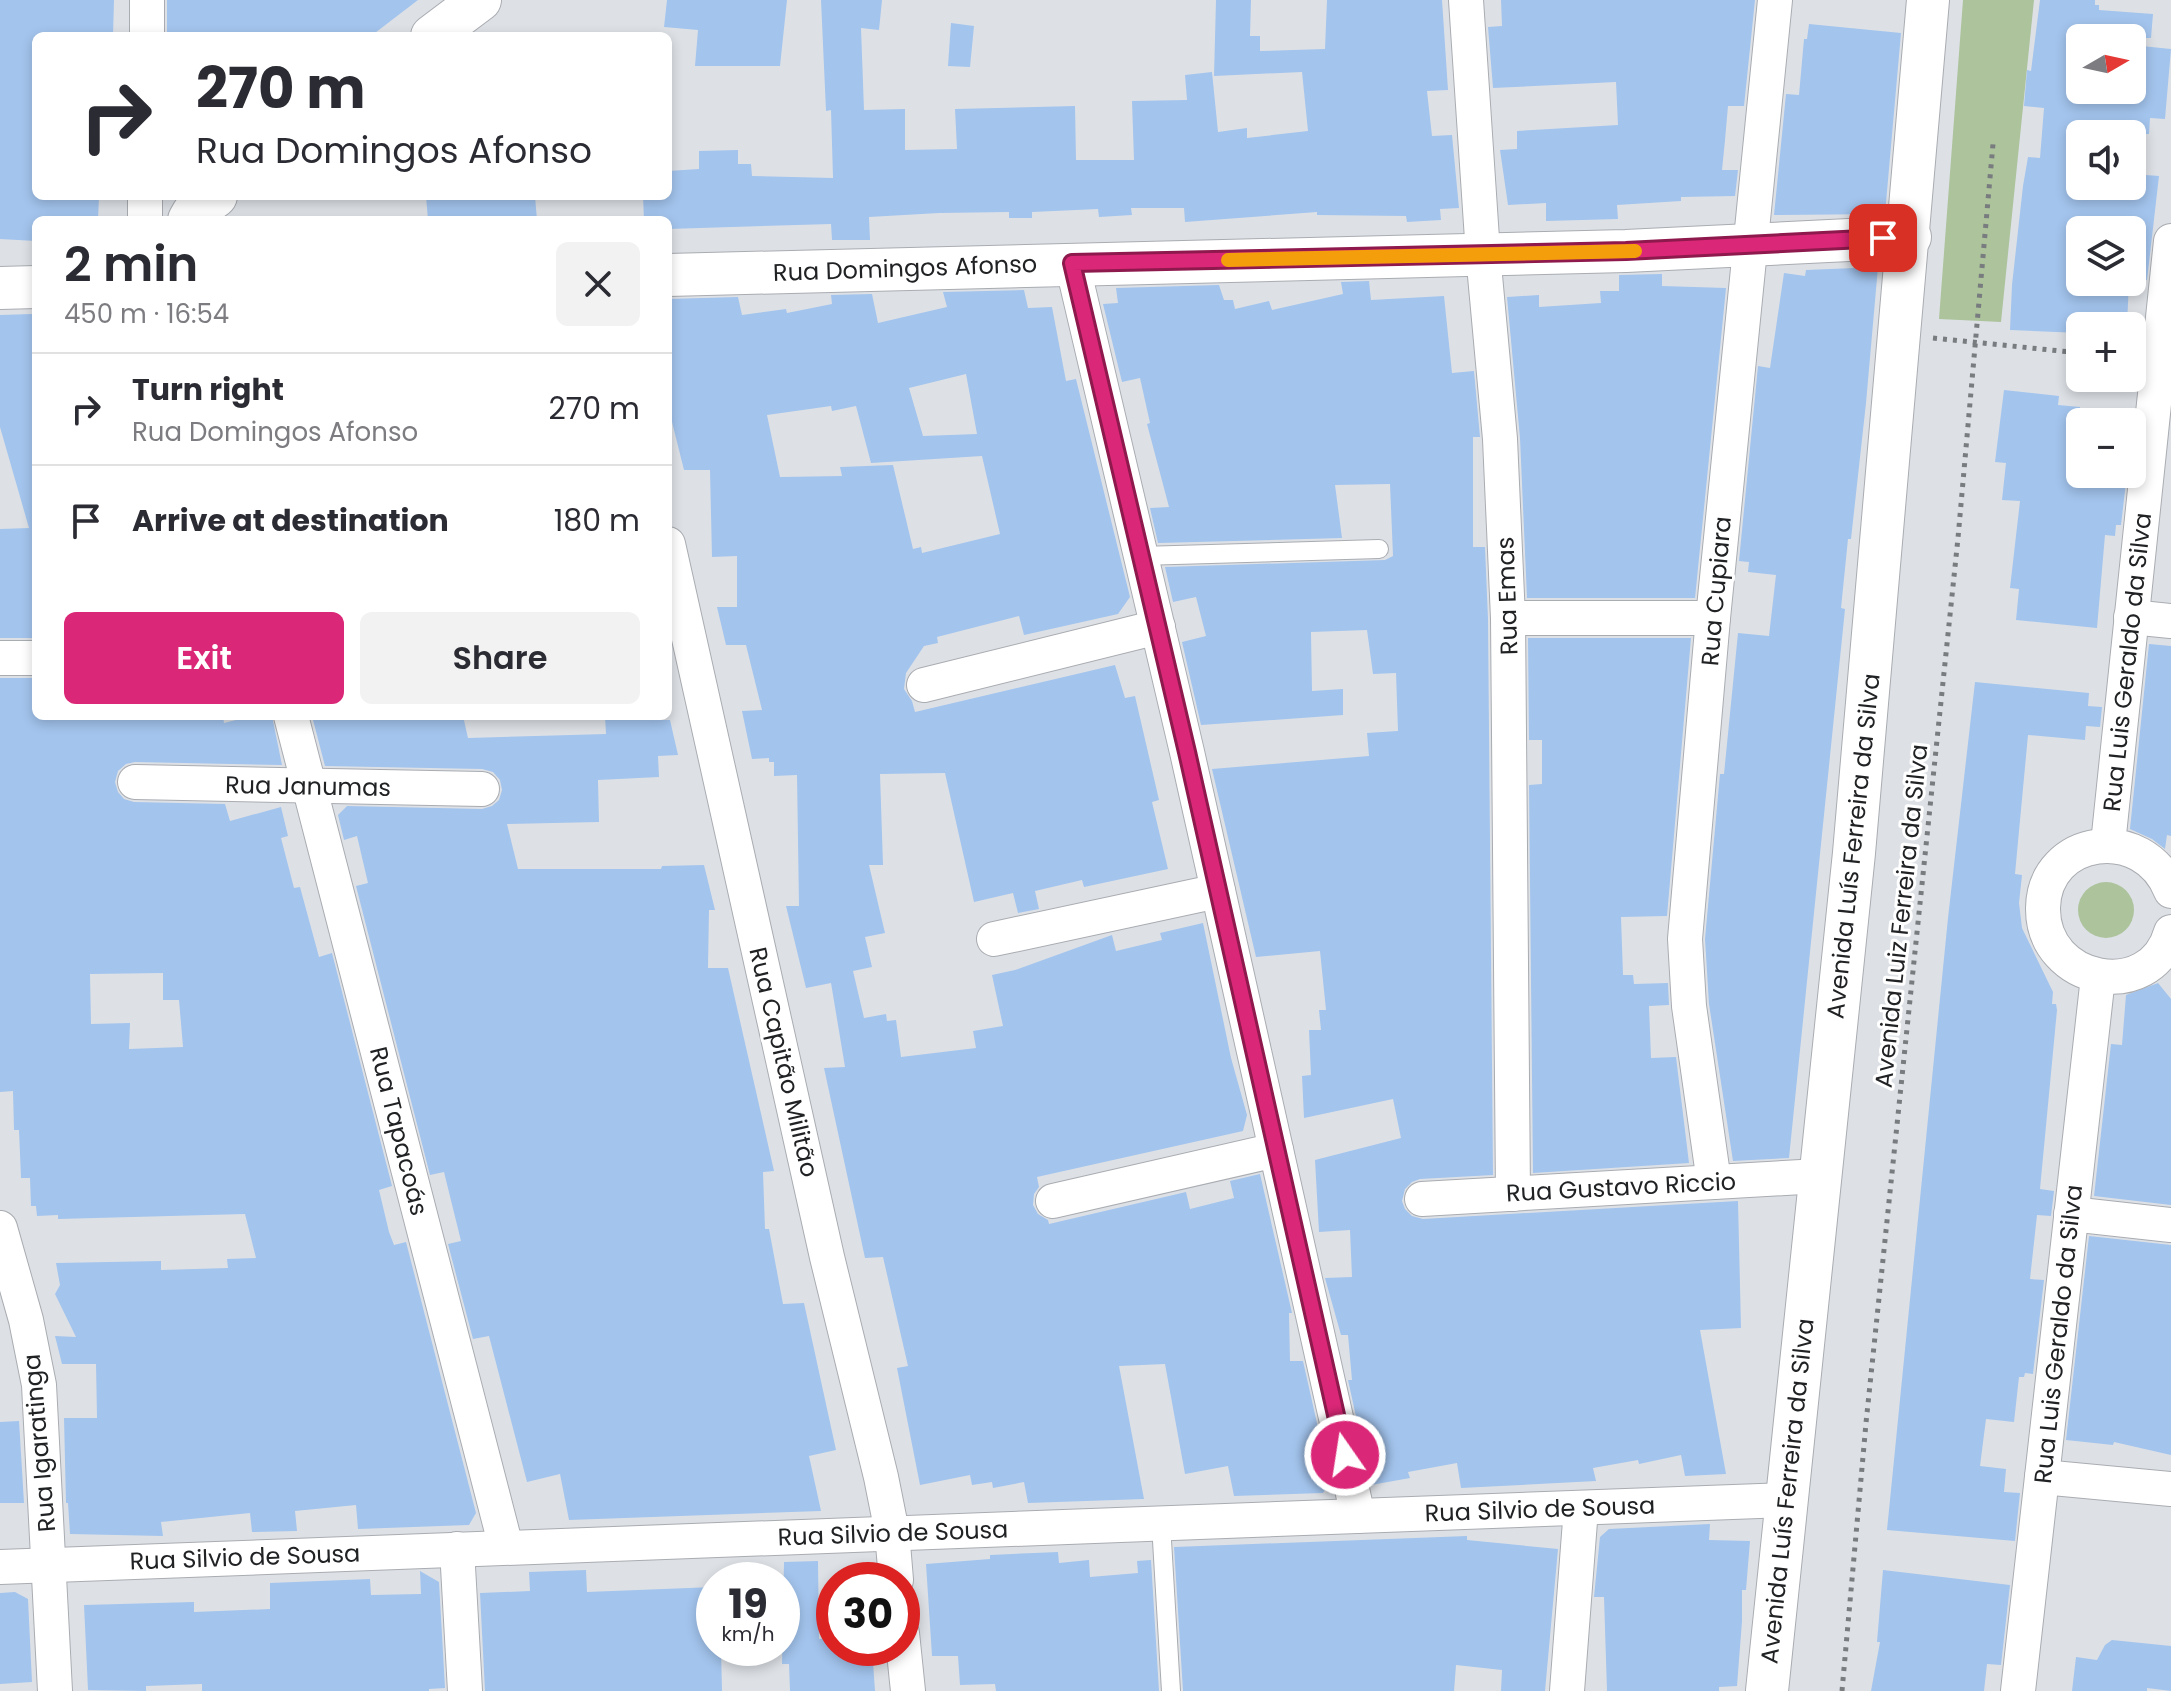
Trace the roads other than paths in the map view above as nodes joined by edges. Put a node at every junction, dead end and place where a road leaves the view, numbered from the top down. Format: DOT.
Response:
graph roads {
  1 [pos="147,0"];
  2 [pos="480,0"];
  3 [pos="1466,0"];
  4 [pos="1775,0"];
  5 [pos="1928,0"];
  6 [pos="147,32"];
  7 [pos="437,32"];
  8 [pos="211,200"];
  9 [pos="191,216"];
  10 [pos="1910,237"];
  11 [pos="2171,241"];
  12 [pos="1749,245"];
  13 [pos="1483,254"];
  14 [pos="1072,263"];
  15 [pos="672,275"];
  16 [pos="32,287"];
  17 [pos="0,288"];
  18 [pos="1379,549"];
  19 [pos="1140,556"];
  20 [pos="672,562"];
  21 [pos="2131,617"];
  22 [pos="1508,618"];
  23 [pos="1713,618"];
  24 [pos="2171,621"];
  25 [pos="1158,627"];
  26 [pos="0,658"];
  27 [pos="32,658"];
  28 [pos="924,685"];
  29 [pos="292,720"];
  30 [pos="135,782"];
  31 [pos="310,787"];
  32 [pos="482,789"];
  33 [pos="2108,844"];
  34 [pos="1218,891"];
  35 [pos="2171,891"];
  36 [pos="2171,932"];
  37 [pos="994,939"];
  38 [pos="2098,977"];
  39 [pos="1276,1150"];
  40 [pos="1819,1176"];
  41 [pos="1714,1182"];
  42 [pos="1513,1194"];
  43 [pos="1422,1199"];
  44 [pos="1053,1201"];
  45 [pos="2071,1214"];
  46 [pos="2171,1225"];
  47 [pos="0,1228"];
  48 [pos="2042,1477"];
  49 [pos="2171,1489"];
  50 [pos="1785,1500"];
  51 [pos="1581,1508"];
  52 [pos="1358,1516"];
  53 [pos="1161,1524"];
  54 [pos="892,1532"];
  55 [pos="506,1547"];
  56 [pos="457,1549"];
  57 [pos="894,1562"];
  58 [pos="49,1565"];
  59 [pos="0,1567"];
  60 [pos="905,1666"];
  61 [pos="55,1691"];
  62 [pos="465,1691"];
  63 [pos="908,1691"];
  64 [pos="1171,1691"];
  65 [pos="1567,1691"];
  66 [pos="1767,1691"];
  67 [pos="2018,1691"];
  1 -- 6 [label="street"];
  2 -- 7 [label="street"];
  3 -- 13 [label="street, Rua Emas"];
  4 -- 12 [label="street, Rua Cupiara"];
  5 -- 10 [label="street, Avenida Luís Ferreira da Silva"];
  8 -- 9 [label="street"];
  10 -- 12 [label="street, Rua Domingos Afonso"];
  10 -- 40 [label="street, Avenida Luís Ferreira da Silva"];
  11 -- 21 [label="street, Rua Luis Geraldo da Silva"];
  12 -- 13 [label="street, Rua Domingos Afonso"];
  12 -- 23 [label="street, Rua Cupiara"];
  13 -- 14 [label="street, Rua Domingos Afonso"];
  13 -- 22 [label="street, Rua Emas"];
  14 -- 15 [label="street, Rua Domingos Afonso"];
  14 -- 19 [label="street"];
  16 -- 17 [label="street"];
  18 -- 19 [label="lane"];
  19 -- 25 [label="street"];
  20 -- 54 [label="street, Rua Capitão Militão"];
  21 -- 24 [label="street"];
  21 -- 33 [label="street, Rua Luis Geraldo da Silva"];
  22 -- 23 [label="street"];
  22 -- 42 [label="street, Rua Emas"];
  23 -- 41 [label="street, Rua Cupiara"];
  25 -- 28 [label="street"];
  25 -- 34 [label="street"];
  26 -- 27 [label="street"];
  29 -- 31 [label="street, Rua Tapacoás"];
  30 -- 31 [label="street, Rua Janumas"];
  31 -- 32 [label="street, Rua Janumas"];
  31 -- 55 [label="street, Rua Tapacoás"];
  33 -- 35 [label="street"];
  33 -- 38 [label="street"];
  34 -- 37 [label="street"];
  34 -- 39 [label="street"];
  36 -- 38 [label="street"];
  38 -- 45 [label="street, Rua Luis Geraldo da Silva"];
  39 -- 44 [label="street"];
  39 -- 52 [label="street"];
  40 -- 41 [label="street, Rua Gustavo Riccio"];
  40 -- 50 [label="street, Avenida Luís Ferreira da Silva"];
  41 -- 42 [label="street, Rua Gustavo Riccio"];
  42 -- 43 [label="street, Rua Gustavo Riccio"];
  45 -- 46 [label="street"];
  45 -- 48 [label="street, Rua Luis Geraldo da Silva"];
  47 -- 58 [label="street, Rua Igaratinga"];
  48 -- 49 [label="street"];
  48 -- 67 [label="street, Rua Luis Geraldo da Silva"];
  50 -- 51 [label="street, Rua Silvio de Sousa"];
  50 -- 66 [label="street, Avenida Luís Ferreira da Silva"];
  51 -- 52 [label="street, Rua Silvio de Sousa"];
  51 -- 65 [label="street"];
  52 -- 53 [label="street, Rua Silvio de Sousa"];
  53 -- 54 [label="street, Rua Silvio de Sousa"];
  53 -- 64 [label="lane"];
  54 -- 55 [label="street, Rua Silvio de Sousa"];
  54 -- 57 [label="street, Rua Capitão Militão"];
  55 -- 56 [label="street, Rua Silvio de Sousa"];
  56 -- 58 [label="street, Rua Silvio de Sousa"];
  56 -- 62 [label="street"];
  58 -- 59 [label="street, Rua Silvio de Sousa"];
  58 -- 61 [label="street, Rua Igaratinga"];
  60 -- 63 [label="street"];
}
